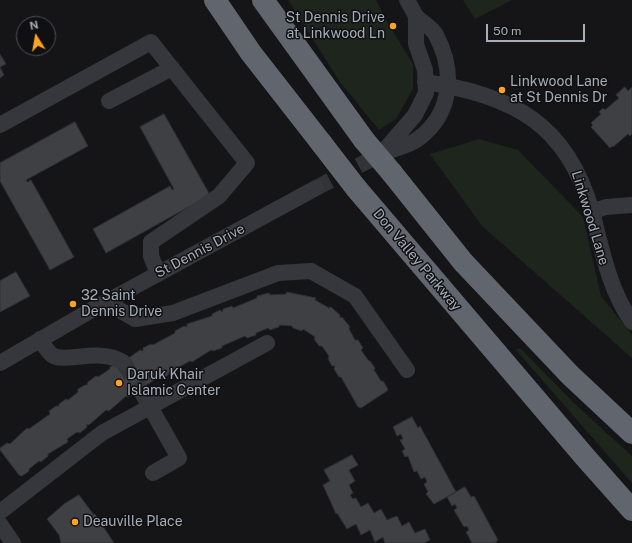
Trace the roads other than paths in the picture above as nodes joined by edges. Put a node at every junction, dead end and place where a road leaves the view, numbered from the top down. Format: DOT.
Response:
graph roads {
  1 [pos="215,0"];
  2 [pos="263,0"];
  3 [pos="407,0"];
  4 [pos="416,16"];
  5 [pos="172,68"];
  6 [pos="425,82"];
  7 [pos="449,86"];
  8 [pos="109,102"];
  9 [pos="0,125"];
  10 [pos="316,188"];
  11 [pos="632,204"];
  12 [pos="591,212"];
  13 [pos="158,274"];
  14 [pos="106,302"];
  15 [pos="632,322"];
  16 [pos="40,339"];
  17 [pos="267,343"];
  18 [pos="123,362"];
  19 [pos="0,363"];
  20 [pos="407,370"];
  21 [pos="140,389"];
  22 [pos="150,407"];
  23 [pos="632,433"];
  24 [pos="154,473"];
  25 [pos="632,510"];
  26 [pos="0,512"];
  27 [pos="0,524"];
  28 [pos="13,543"];
  1 -- 25 [label="highway, Don Valley Parkway, bridge"];
  2 -- 23 [label="highway, bridge"];
  3 -- 4 [label="street"];
  4 -- 6 [label="street"];
  4 -- 7 [label="street"];
  5 -- 8 [label="street"];
  5 -- 9 [label="street"];
  5 -- 13 [label="street"];
  6 -- 7 [label="street, Linkwood Lane"];
  6 -- 7 [label="street"];
  7 -- 12 [label="street, Linkwood Lane"];
  10 -- 13 [label="street, St Dennis Drive"];
  11 -- 12 [label="street"];
  12 -- 15 [label="street, Linkwood Lane"];
  13 -- 14 [label="street, St Dennis Drive"];
  14 -- 16 [label="street, St Dennis Drive"];
  14 -- 20 [label="street"];
  16 -- 18 [label="street"];
  16 -- 19 [label="street, St Dennis Drive"];
  17 -- 22 [label="street"];
  21 -- 22 [label="street"];
  22 -- 24 [label="street"];
  22 -- 26 [label="street"];
  27 -- 28 [label="street"];
}
